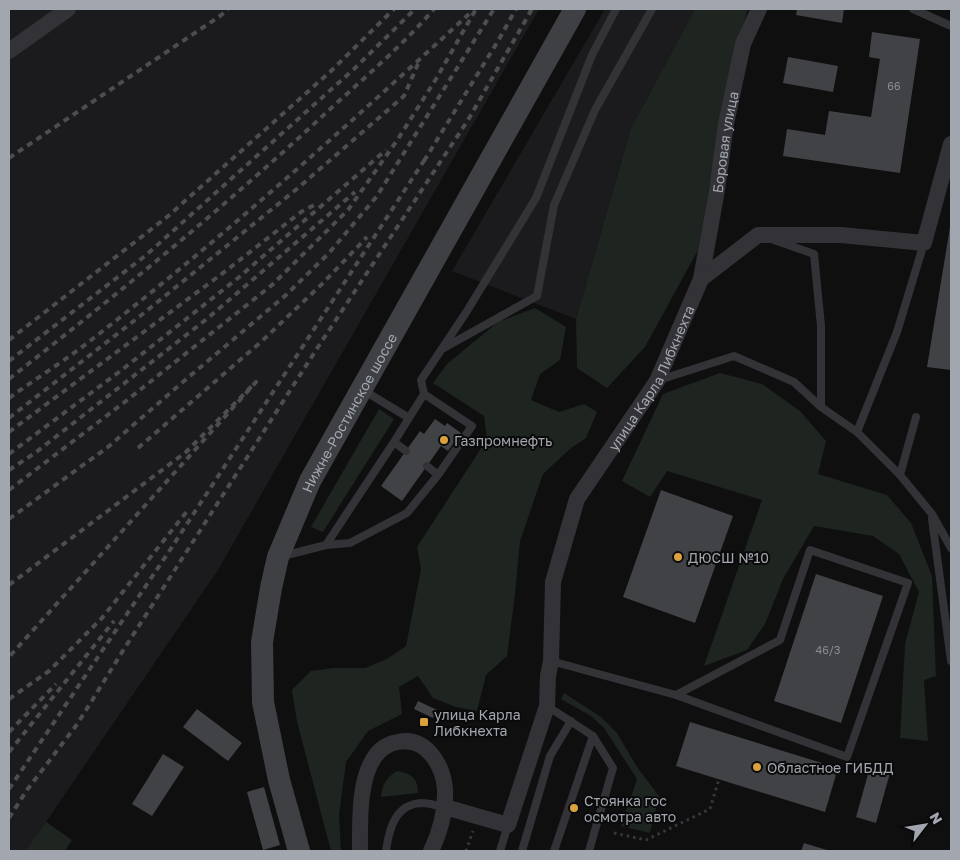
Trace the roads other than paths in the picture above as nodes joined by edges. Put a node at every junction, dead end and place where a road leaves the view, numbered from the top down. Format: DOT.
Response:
graph roads {
  1 [pos="68,9"];
  2 [pos="575,9"];
  3 [pos="616,9"];
  4 [pos="652,9"];
  5 [pos="759,9"];
  6 [pos="913,9"];
  7 [pos="951,26"];
  8 [pos="9,51"];
  9 [pos="951,144"];
  10 [pos="758,235"];
  11 [pos="924,243"];
  12 [pos="701,279"];
  13 [pos="441,350"];
  14 [pos="657,381"];
  15 [pos="362,389"];
  16 [pos="424,394"];
  17 [pos="821,407"];
  18 [pos="916,417"];
  19 [pos="409,418"];
  20 [pos="856,432"];
  21 [pos="394,442"];
  22 [pos="406,451"];
  23 [pos="427,466"];
  24 [pos="438,475"];
  25 [pos="900,475"];
  26 [pos="932,514"];
  27 [pos="326,545"];
  28 [pos="951,548"];
  29 [pos="278,557"];
  30 [pos="551,661"];
  31 [pos="951,661"];
  32 [pos="676,695"];
  33 [pos="547,706"];
  34 [pos="570,721"];
  35 [pos="593,736"];
  36 [pos="445,807"];
  37 [pos="508,825"];
  38 [pos="299,851"];
  39 [pos="360,851"];
  40 [pos="386,851"];
  41 [pos="430,851"];
  42 [pos="500,851"];
  43 [pos="522,851"];
  44 [pos="554,851"];
  45 [pos="589,851"];
  1 -- 8 [label="street"];
  2 -- 15 [label="street, Нижне-Ростинское шоссе"];
  3 -- 13 [label="lane"];
  4 -- 13 [label="lane"];
  5 -- 12 [label="street, Боровая улица"];
  6 -- 7 [label="lane"];
  9 -- 11 [label="street"];
  10 -- 11 [label="street"];
  10 -- 12 [label="street, улица Карла Либкнехта"];
  10 -- 17 [label="lane"];
  11 -- 20 [label="lane"];
  12 -- 14 [label="street, улица Карла Либкнехта"];
  13 -- 16 [label="lane"];
  14 -- 17 [label="lane"];
  14 -- 30 [label="street, улица Карла Либкнехта"];
  15 -- 19 [label="lane"];
  15 -- 29 [label="street, Нижне-Ростинское шоссе"];
  16 -- 19 [label="lane"];
  16 -- 24 [label="lane"];
  17 -- 20 [label="lane"];
  18 -- 25 [label="lane"];
  19 -- 21 [label="lane"];
  20 -- 25 [label="lane"];
  21 -- 22 [label="lane"];
  21 -- 27 [label="lane"];
  23 -- 24 [label="lane"];
  24 -- 27 [label="lane"];
  25 -- 26 [label="lane"];
  26 -- 28 [label="lane"];
  26 -- 31 [label="lane"];
  27 -- 29 [label="lane"];
  29 -- 38 [label="street, Нижне-Ростинское шоссе"];
  30 -- 32 [label="lane"];
  30 -- 33 [label="street, улица Карла Либкнехта"];
  32 -- 32 [label="lane"];
  33 -- 34 [label="lane"];
  33 -- 37 [label="street, улица Карла Либкнехта"];
  34 -- 35 [label="lane"];
  34 -- 43 [label="lane"];
  35 -- 44 [label="lane"];
  35 -- 45 [label="lane"];
  36 -- 37 [label="street"];
  36 -- 39 [label="street"];
  36 -- 40 [label="lane"];
  36 -- 41 [label="street"];
  37 -- 42 [label="lane"];
}
